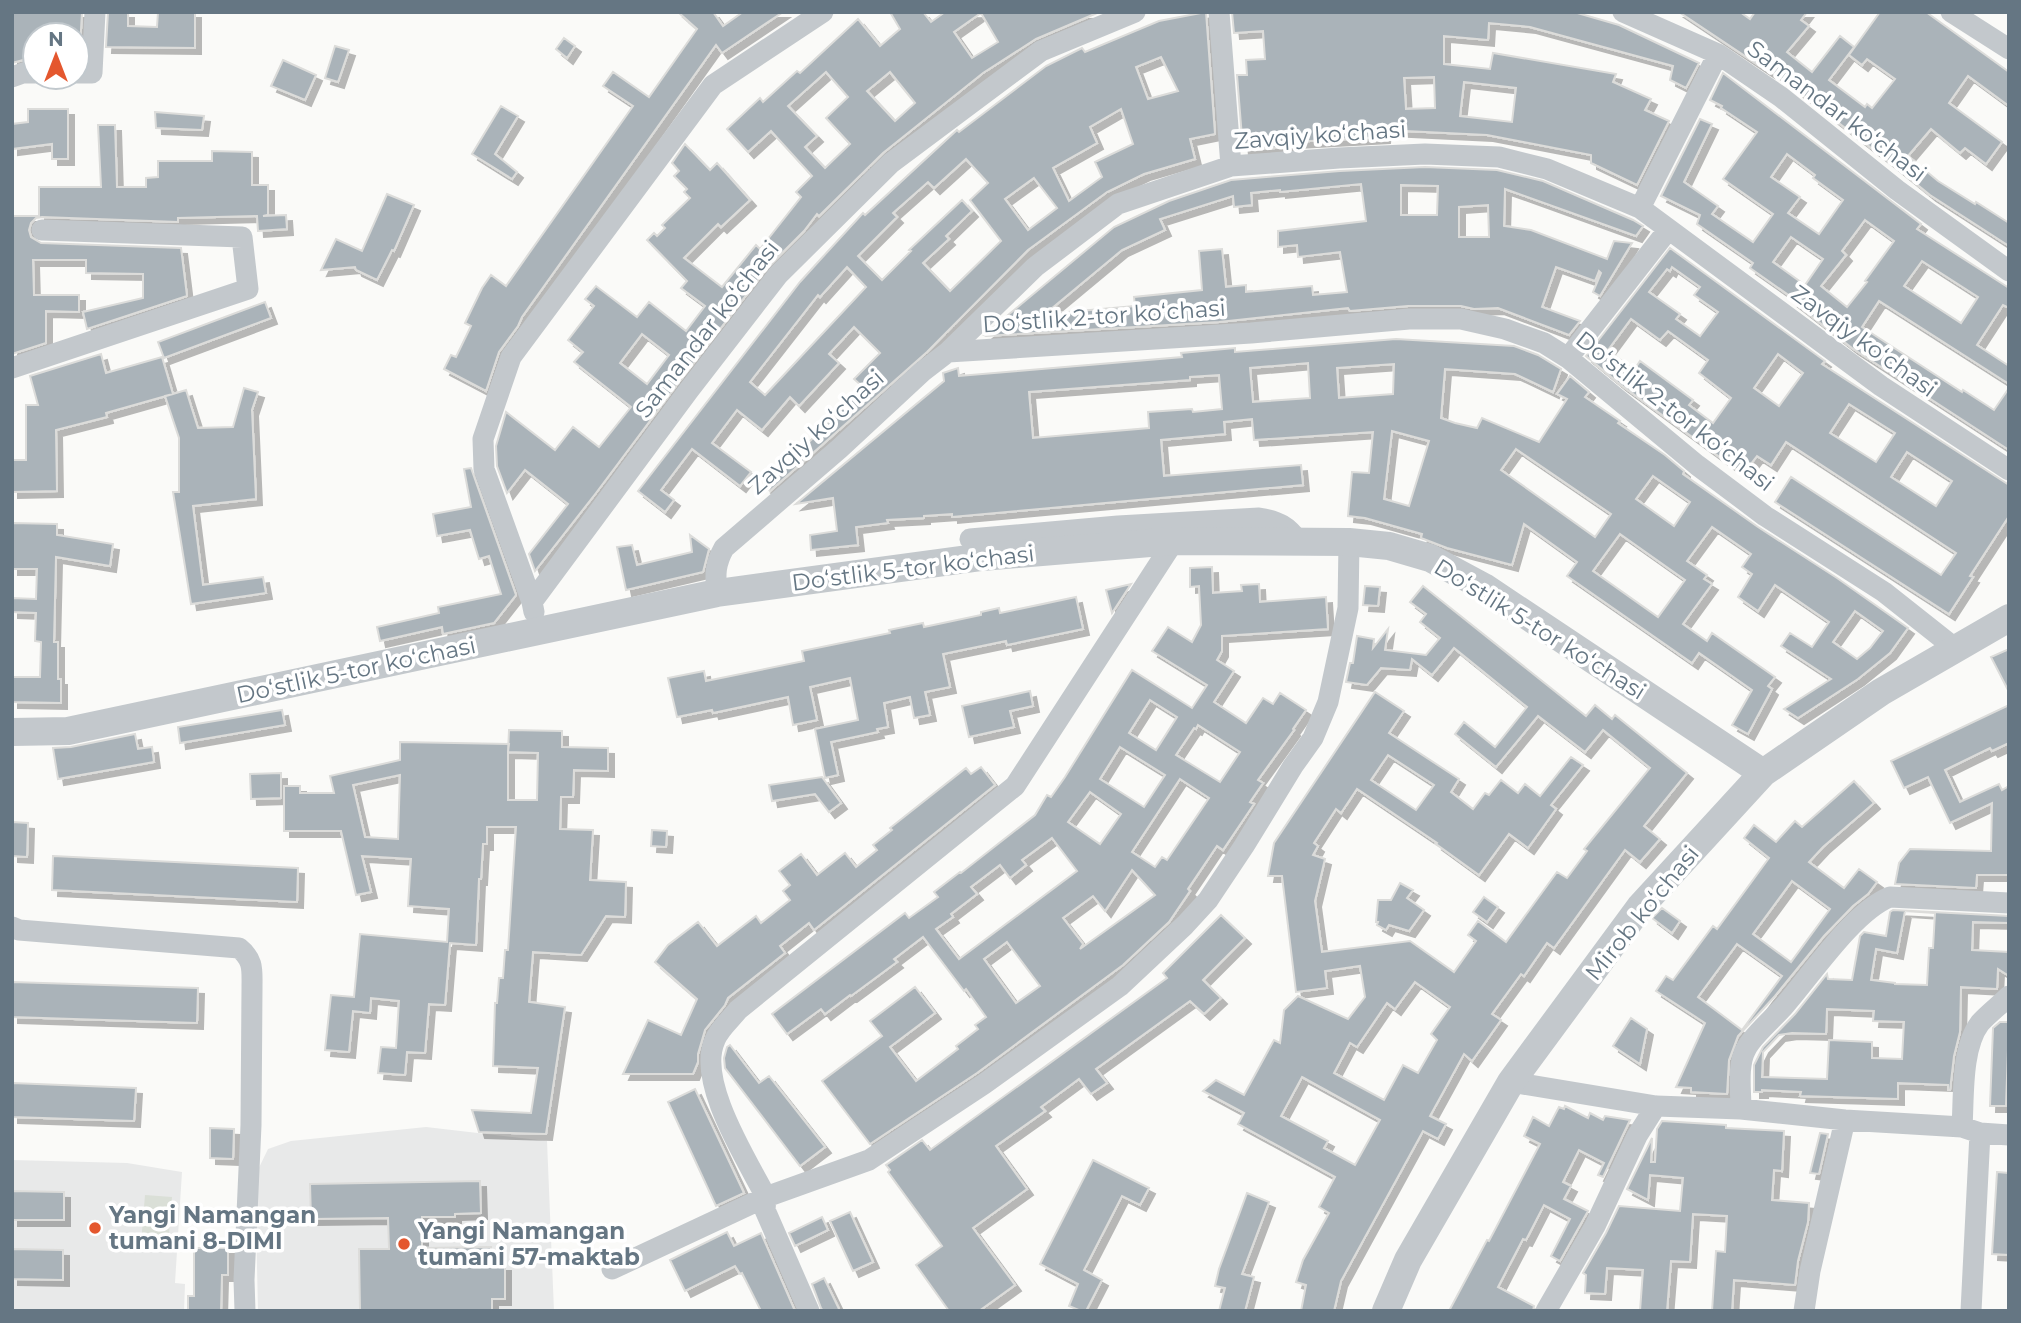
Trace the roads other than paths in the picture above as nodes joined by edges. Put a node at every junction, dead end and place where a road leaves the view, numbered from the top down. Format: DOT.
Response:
graph roads {
  1 [pos="95,12"];
  2 [pos="823,12"];
  3 [pos="1135,12"];
  4 [pos="1219,12"];
  5 [pos="1623,12"];
  6 [pos="1951,12"];
  7 [pos="2009,49"];
  8 [pos="1718,54"];
  9 [pos="91,73"];
  10 [pos="1231,166"];
  11 [pos="1640,208"];
  12 [pos="42,230"];
  13 [pos="1668,230"];
  14 [pos="2009,271"];
  15 [pos="948,352"];
  16 [pos="1568,358"];
  17 [pos="12,368"];
  18 [pos="2009,470"];
  19 [pos="970,538"];
  20 [pos="1174,541"];
  21 [pos="1349,541"];
  22 [pos="1299,542"];
  23 [pos="717,593"];
  24 [pos="532,602"];
  25 [pos="2009,618"];
  26 [pos="538,631"];
  27 [pos="1956,649"];
  28 [pos="12,732"];
  29 [pos="1763,773"];
  30 [pos="2009,903"];
  31 [pos="12,927"];
  32 [pos="2009,996"];
  33 [pos="1511,1082"];
  34 [pos="1656,1106"];
  35 [pos="1741,1109"];
  36 [pos="1845,1120"];
  37 [pos="1971,1130"];
  38 [pos="2009,1135"];
  39 [pos="766,1197"];
  40 [pos="612,1269"];
  41 [pos="245,1311"];
  42 [pos="809,1311"];
  43 [pos="1385,1311"];
  44 [pos="1546,1311"];
  45 [pos="1804,1311"];
  46 [pos="1971,1311"];
  1 -- 9 [label="street"];
  2 -- 24 [label="street"];
  3 -- 24 [label="street, Samandar ko‘chasi"];
  4 -- 10 [label="street"];
  5 -- 8 [label="street, Samandar ko‘chasi"];
  6 -- 7 [label="street"];
  8 -- 11 [label="street"];
  8 -- 14 [label="street, Samandar ko‘chasi"];
  10 -- 11 [label="street, Zavqiy koʻchasi"];
  10 -- 15 [label="street, Zavqiy koʻchasi"];
  11 -- 13 [label="street, Zavqiy koʻchasi"];
  12 -- 17 [label="street"];
  13 -- 16 [label="street"];
  13 -- 18 [label="street, Zavqiy koʻchasi"];
  15 -- 16 [label="street, Doʻstlik 2-tor koʻchasi"];
  15 -- 23 [label="street, Zavqiy koʻchasi"];
  16 -- 27 [label="street, Doʻstlik 2-tor koʻchasi"];
  19 -- 22 [label="street"];
  20 -- 22 [label="street, Doʻstlik 5-tor koʻchasi"];
  20 -- 23 [label="street, Doʻstlik 5-tor koʻchasi"];
  20 -- 39 [label="street"];
  21 -- 22 [label="street, Doʻstlik 5-tor koʻchasi"];
  21 -- 29 [label="street, Doʻstlik 5-tor koʻchasi"];
  21 -- 39 [label="street"];
  23 -- 26 [label="street, Doʻstlik 5-tor koʻchasi"];
  24 -- 26 [label="street"];
  25 -- 27 [label="street, Mirob koʻchasi"];
  26 -- 28 [label="street, Doʻstlik 5-tor koʻchasi"];
  27 -- 29 [label="street, Mirob koʻchasi"];
  29 -- 33 [label="street, Mirob koʻchasi"];
  30 -- 35 [label="street"];
  31 -- 41 [label="street"];
  32 -- 37 [label="street"];
  33 -- 34 [label="street"];
  33 -- 43 [label="street, Mirob koʻchasi"];
  34 -- 35 [label="street"];
  34 -- 44 [label="street"];
  35 -- 36 [label="street"];
  36 -- 37 [label="street"];
  36 -- 45 [label="street"];
  37 -- 38 [label="street"];
  37 -- 46 [label="street"];
  39 -- 40 [label="street"];
  39 -- 42 [label="street"];
}
